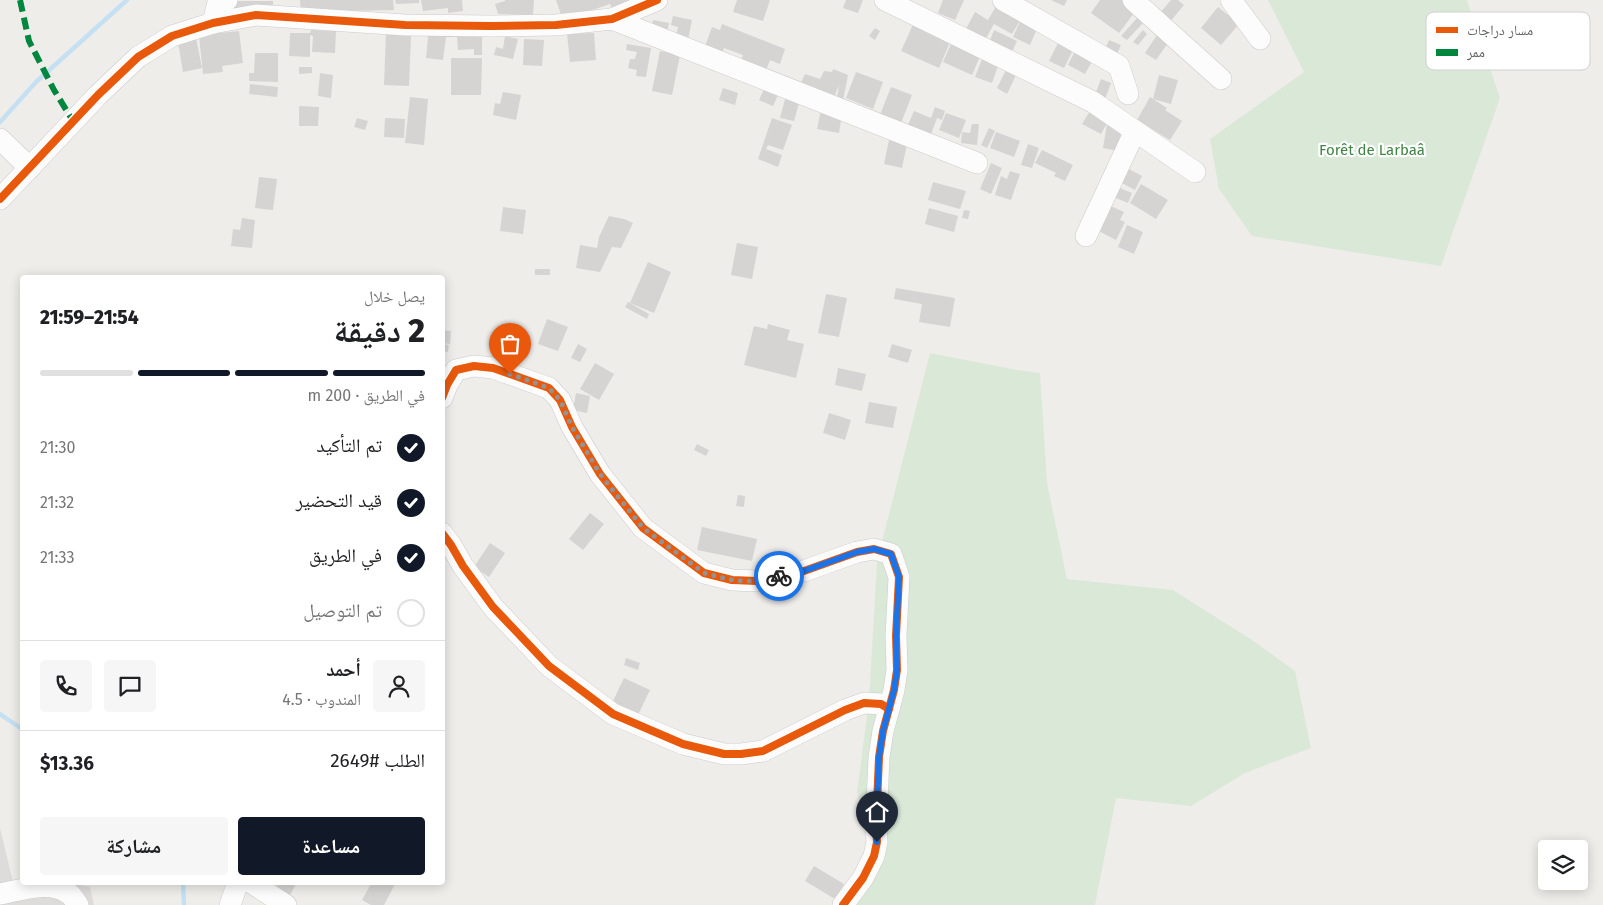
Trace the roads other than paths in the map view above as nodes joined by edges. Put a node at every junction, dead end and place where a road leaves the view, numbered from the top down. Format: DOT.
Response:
graph roads {
  1 [pos="657,0"];
  2 [pos="886,0"];
  3 [pos="1003,0"];
  4 [pos="1133,0"];
  5 [pos="1231,0"];
  6 [pos="221,1"];
  7 [pos="612,19"];
  8 [pos="213,23"];
  9 [pos="1260,39"];
  10 [pos="1221,79"];
  11 [pos="1128,94"];
  12 [pos="1135,131"];
  13 [pos="0,139"];
  14 [pos="977,163"];
  15 [pos="30,168"];
  16 [pos="1195,172"];
  17 [pos="0,200"];
  18 [pos="1086,236"];
  19 [pos="445,390"];
  20 [pos="445,537"];
  21 [pos="889,709"];
  22 [pos="237,885"];
  23 [pos="255,885"];
  24 [pos="0,894"];
  25 [pos="78,905"];
  26 [pos="230,905"];
  27 [pos="286,905"];
  28 [pos="843,905"];
  1 -- 7 [label="street"];
  2 -- 12 [label="street"];
  3 -- 11 [label="street"];
  4 -- 10 [label="street"];
  5 -- 9 [label="street"];
  6 -- 8 [label="street"];
  7 -- 8 [label="street"];
  7 -- 14 [label="street"];
  8 -- 15 [label="street"];
  12 -- 16 [label="street"];
  12 -- 18 [label="street"];
  13 -- 15 [label="street"];
  15 -- 17 [label="street"];
  19 -- 21 [label="street"];
  20 -- 21 [label="street"];
  21 -- 28 [label="street"];
  22 -- 26 [label="street"];
  23 -- 27 [label="street"];
  24 -- 25 [label="street"];
}
